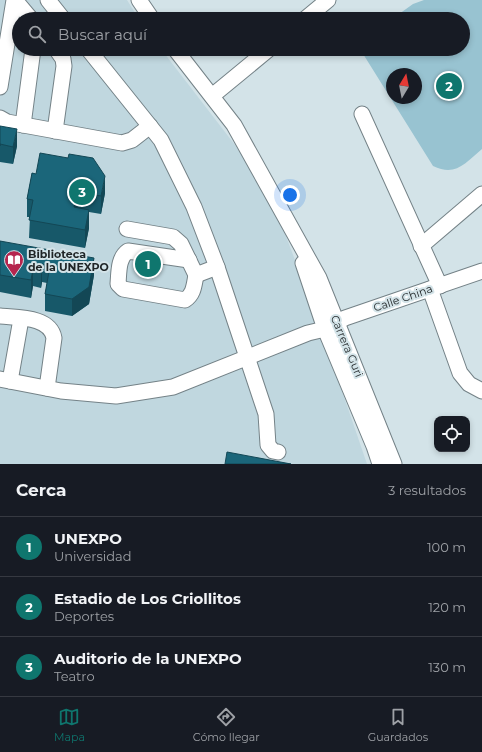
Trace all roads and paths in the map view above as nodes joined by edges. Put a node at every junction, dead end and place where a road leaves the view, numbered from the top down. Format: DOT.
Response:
graph roads {
  1 [pos="15,0"];
  2 [pos="48,0"];
  3 [pos="139,0"];
  4 [pos="328,0"];
  5 [pos="13,12"];
  6 [pos="25,12"];
  7 [pos="58,12"];
  8 [pos="147,12"];
  9 [pos="313,12"];
  10 [pos="12,17"];
  11 [pos="32,56"];
  12 [pos="60,56"];
  13 [pos="94,56"];
  14 [pos="181,56"];
  15 [pos="261,56"];
  16 [pos="0,87"];
  17 [pos="212,96"];
  18 [pos="362,114"];
  19 [pos="0,118"];
  20 [pos="23,125"];
  21 [pos="150,126"];
  22 [pos="55,131"];
  23 [pos="482,194"];
  24 [pos="127,229"];
  25 [pos="422,246"];
  26 [pos="189,260"];
  27 [pos="217,267"];
  28 [pos="482,272"];
  29 [pos="196,275"];
  30 [pos="435,287"];
  31 [pos="0,316"];
  32 [pos="21,319"];
  33 [pos="331,326"];
  34 [pos="247,358"];
  35 [pos="5,380"];
  36 [pos="47,388"];
  37 [pos="482,391"];
  38 [pos="278,452"];
  39 [pos="380,464"];
  40 [pos="394,464"];
  1 -- 5 [label="street"];
  1 -- 6 [label="street"];
  2 -- 7 [label="street"];
  3 -- 8 [label="street"];
  4 -- 9 [label="street"];
  10 -- 16 [label="street"];
  11 -- 20 [label="street"];
  12 -- 22 [label="street"];
  13 -- 21 [label="street"];
  14 -- 17 [label="street, Carrera Guri"];
  15 -- 17 [label="street"];
  17 -- 33 [label="street, Carrera Guri"];
  18 -- 25 [label="street"];
  19 -- 20 [label="street"];
  20 -- 22 [label="street"];
  21 -- 22 [label="street"];
  21 -- 27 [label="street"];
  23 -- 25 [label="street"];
  24 -- 26 [label="street"];
  25 -- 30 [label="street"];
  26 -- 29 [label="street"];
  26 -- 29 [label="street"];
  27 -- 29 [label="street"];
  27 -- 34 [label="street"];
  28 -- 30 [label="street, Calle China"];
  30 -- 33 [label="street, Calle China"];
  30 -- 37 [label="street"];
  31 -- 32 [label="street"];
  32 -- 35 [label="street"];
  32 -- 36 [label="street"];
  33 -- 34 [label="street, Calle China"];
  33 -- 39 [label="street, Carrera Guri"];
  33 -- 40 [label="street, Carrera Guri"];
  34 -- 36 [label="street, Calle China"];
  34 -- 38 [label="street"];
  35 -- 36 [label="street, Calle China"];
}
